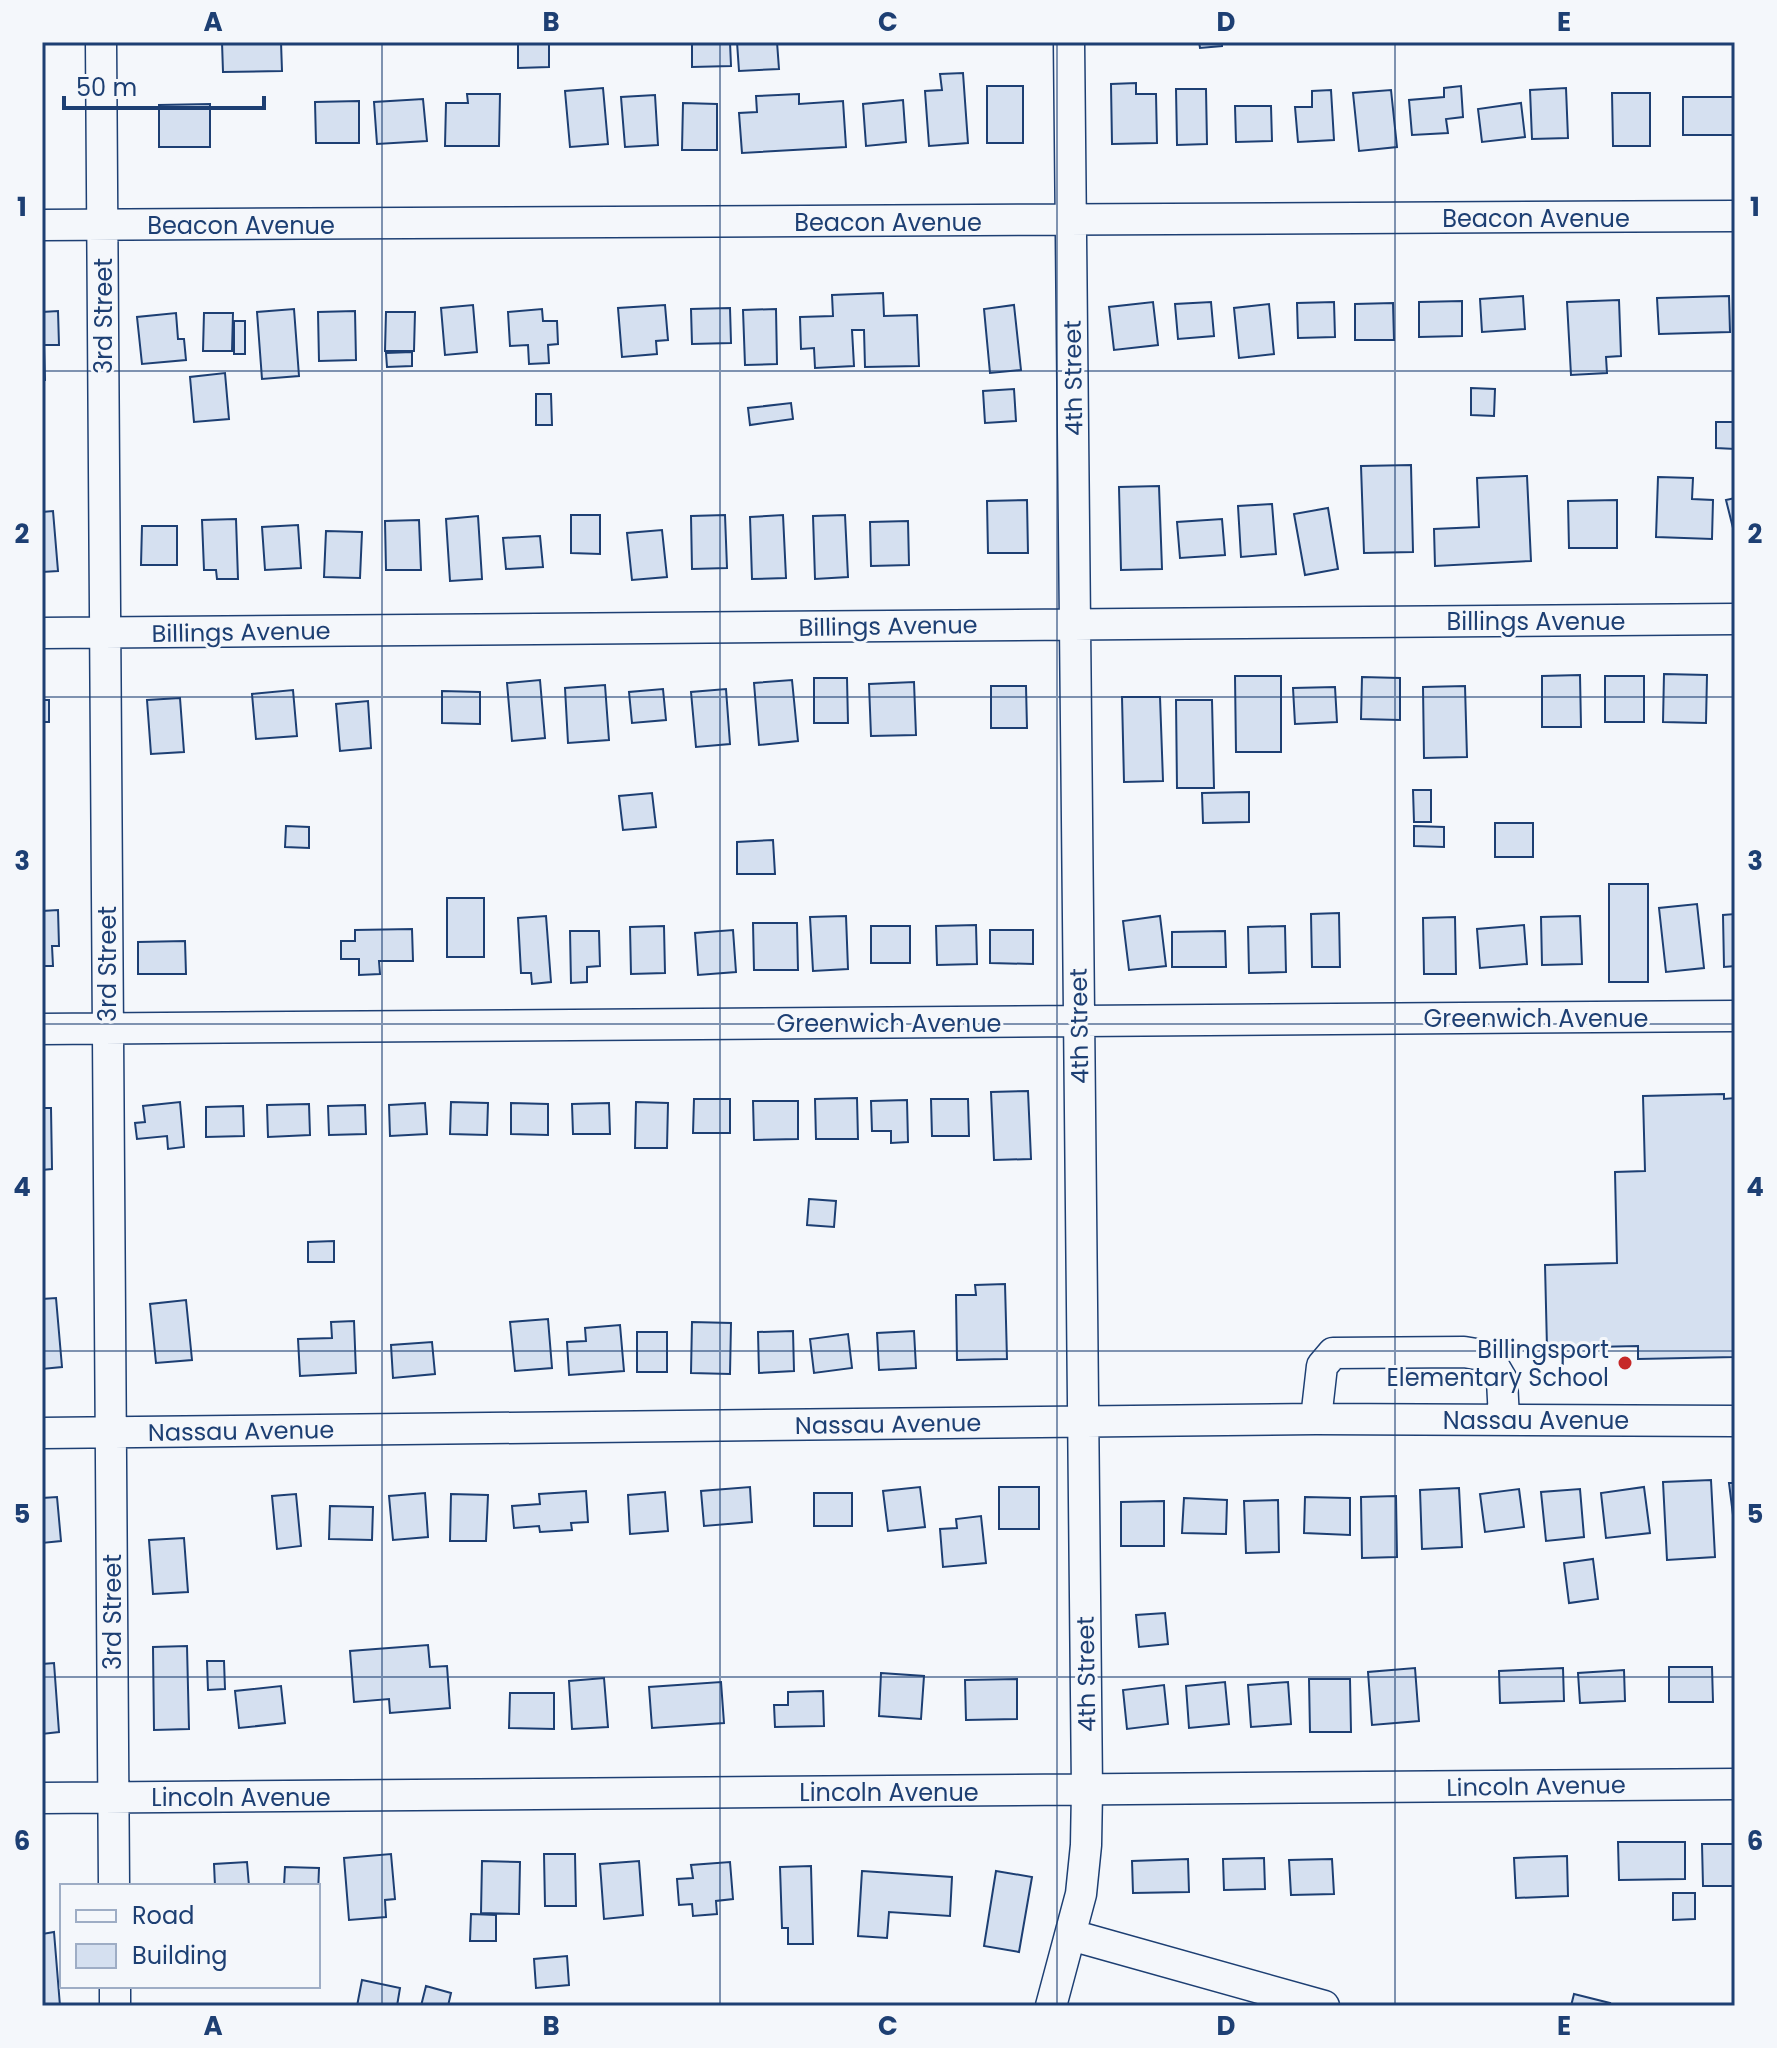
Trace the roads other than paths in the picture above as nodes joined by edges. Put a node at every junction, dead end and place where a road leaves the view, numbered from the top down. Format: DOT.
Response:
graph roads {
  1 [pos="101,42"];
  2 [pos="1069,42"];
  3 [pos="1735,216"];
  4 [pos="1071,221"];
  5 [pos="42,225"];
  6 [pos="102,226"];
  7 [pos="1735,619"];
  8 [pos="1075,624"];
  9 [pos="42,633"];
  10 [pos="105,633"];
  11 [pos="1735,1016"];
  12 [pos="1079,1022"];
  13 [pos="42,1029"];
  14 [pos="108,1029"];
  15 [pos="1316,1419"];
  16 [pos="1504,1419"];
  17 [pos="1735,1421"];
  18 [pos="1083,1422"];
  19 [pos="111,1432"];
  20 [pos="42,1433"];
  21 [pos="1735,1784"];
  22 [pos="1087,1790"];
  23 [pos="42,1798"];
  24 [pos="113,1798"];
  25 [pos="114,1884"];
  26 [pos="1071,1935"];
  27 [pos="1051,2006"];
  28 [pos="1324,2006"];
  1 -- 6 [label="street, 3rd Street"];
  2 -- 4 [label="street, 4th Street"];
  3 -- 4 [label="street, Beacon Avenue"];
  4 -- 6 [label="street, Beacon Avenue"];
  4 -- 8 [label="street, 4th Street"];
  5 -- 6 [label="street, Beacon Avenue"];
  6 -- 10 [label="street, 3rd Street"];
  7 -- 8 [label="street, Billings Avenue"];
  8 -- 10 [label="street, Billings Avenue"];
  8 -- 12 [label="street, 4th Street"];
  9 -- 10 [label="street, Billings Avenue"];
  10 -- 14 [label="street, 3rd Street"];
  11 -- 12 [label="street, Greenwich Avenue"];
  12 -- 14 [label="street, Greenwich Avenue"];
  12 -- 18 [label="street, 4th Street"];
  13 -- 14 [label="street, Greenwich Avenue"];
  14 -- 19 [label="street, 3rd Street"];
  15 -- 16 [label="street, Nassau Avenue"];
  15 -- 16 [label="street"];
  15 -- 18 [label="street, Nassau Avenue"];
  16 -- 17 [label="street, Nassau Avenue"];
  18 -- 19 [label="street, Nassau Avenue"];
  18 -- 22 [label="street, 4th Street"];
  19 -- 20 [label="street, Nassau Avenue"];
  19 -- 24 [label="street, 3rd Street"];
  21 -- 22 [label="street, Lincoln Avenue"];
  22 -- 24 [label="street, Lincoln Avenue"];
  22 -- 26 [label="street, 4th Street"];
  23 -- 24 [label="street, Lincoln Avenue"];
  24 -- 25 [label="street, 3rd Street"];
  26 -- 27 [label="street, 4th Street"];
  26 -- 28 [label="street"];
}
